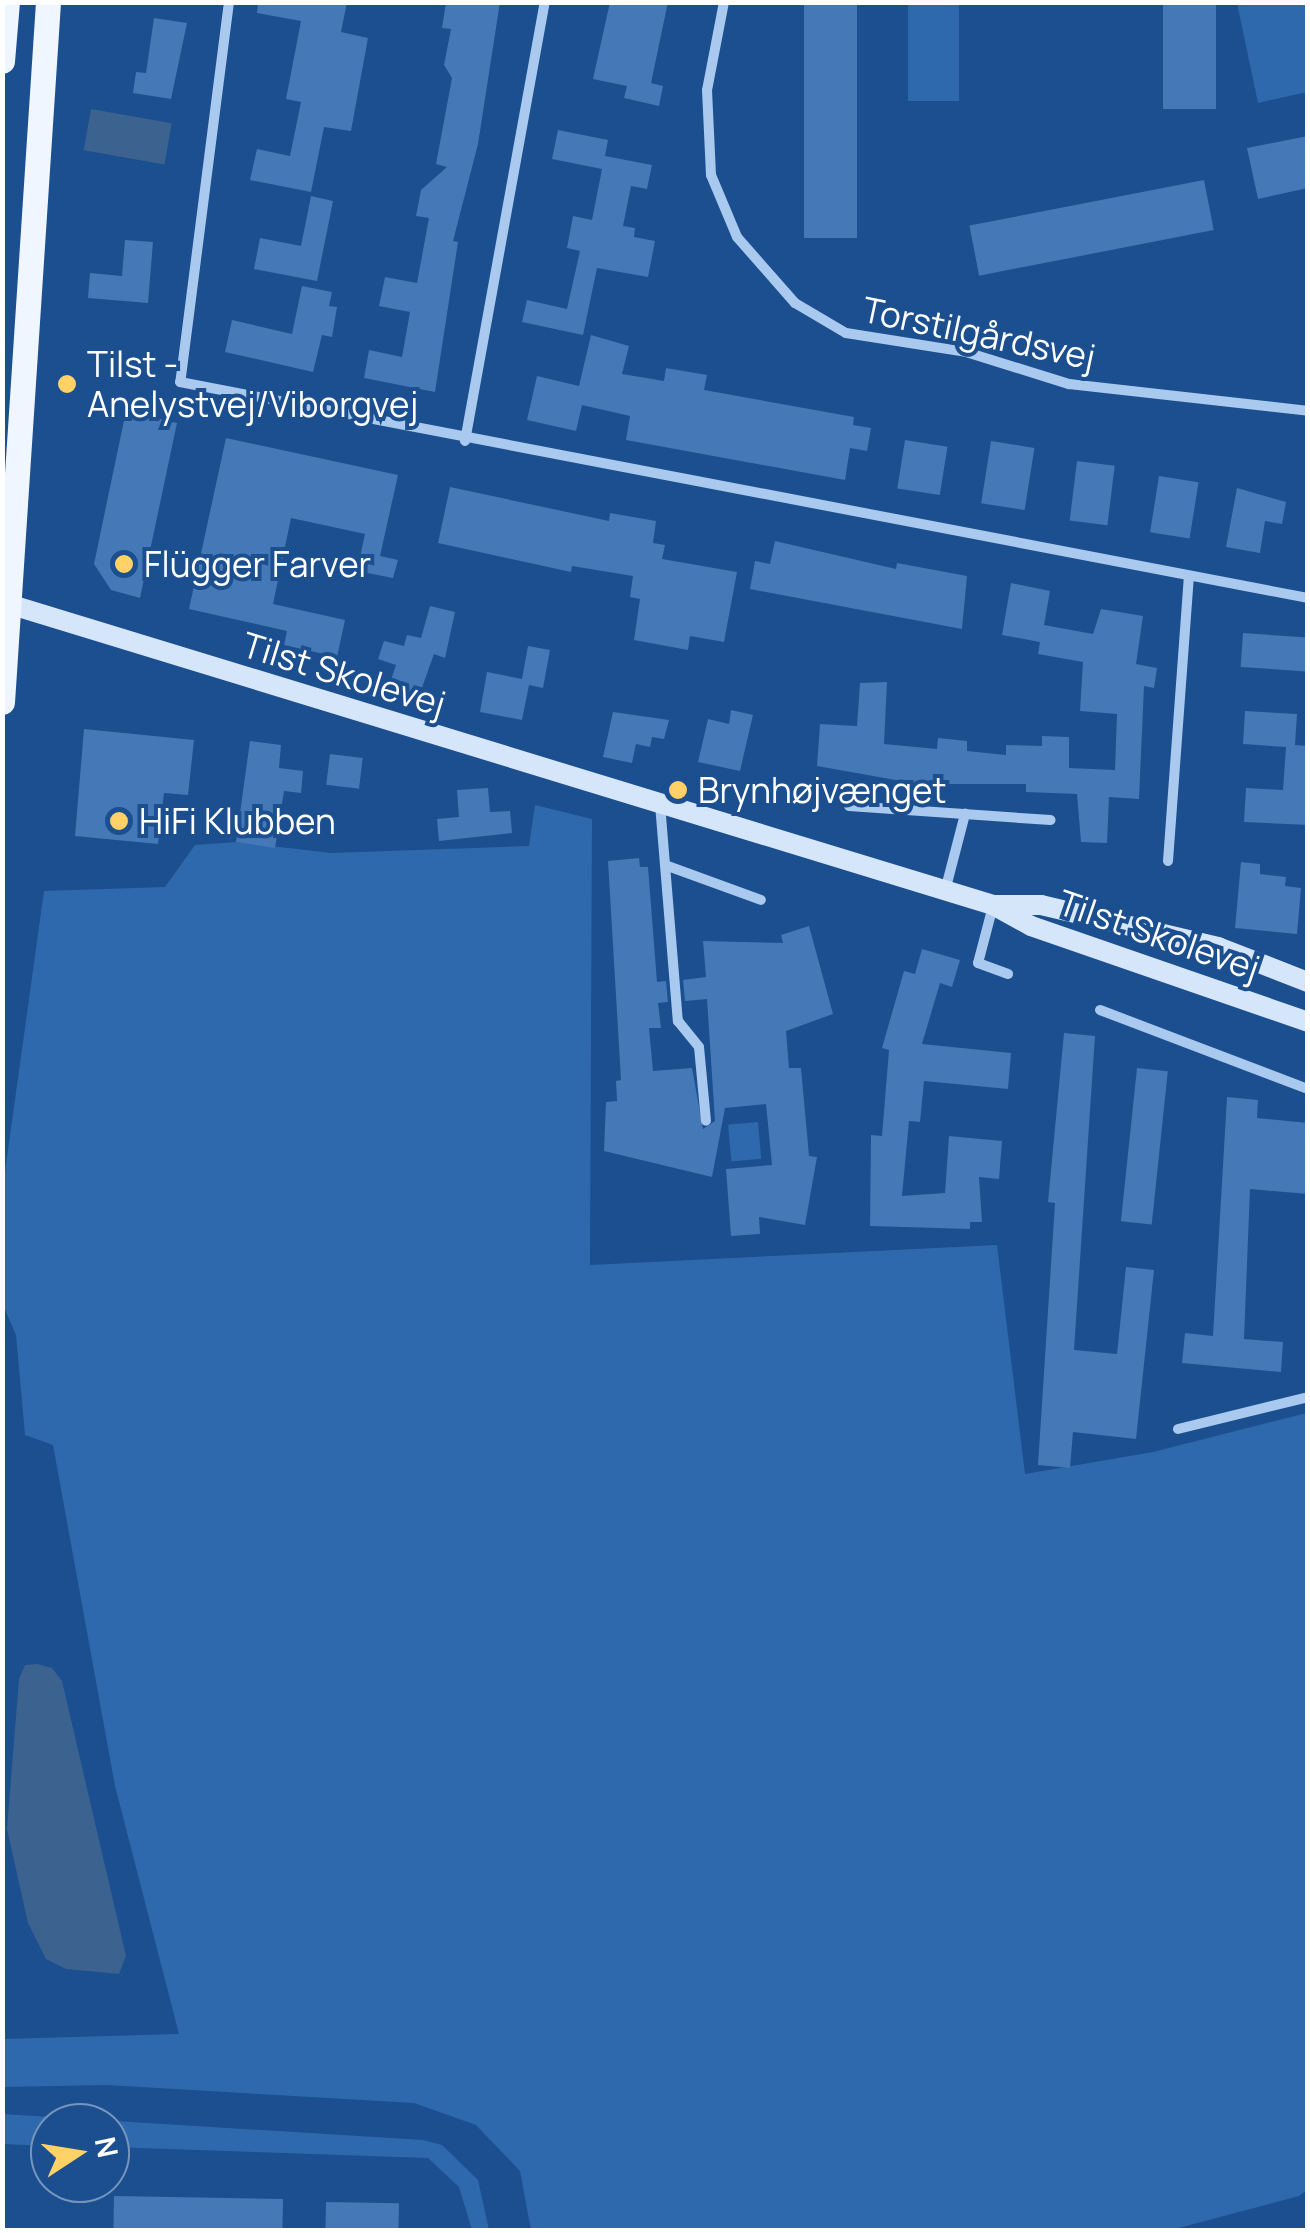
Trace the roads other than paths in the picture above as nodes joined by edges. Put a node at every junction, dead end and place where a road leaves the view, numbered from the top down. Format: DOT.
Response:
graph roads {
  1 [pos="7,2"];
  2 [pos="48,2"];
  3 [pos="229,2"];
  4 [pos="545,2"];
  5 [pos="724,2"];
  6 [pos="2,60"];
  7 [pos="1308,411"];
  8 [pos="465,441"];
  9 [pos="1189,578"];
  10 [pos="1308,598"];
  11 [pos="5,604"];
  12 [pos="2,702"];
  13 [pos="660,804"];
  14 [pos="850,806"];
  15 [pos="965,814"];
  16 [pos="1051,820"];
  17 [pos="1168,861"];
  18 [pos="665,865"];
  19 [pos="945,890"];
  20 [pos="762,900"];
  21 [pos="993,905"];
  22 [pos="1008,974"];
  23 [pos="1308,982"];
  24 [pos="1100,1010"];
  25 [pos="1308,1022"];
  26 [pos="1308,1089"];
  27 [pos="706,1120"];
  28 [pos="1308,1397"];
  29 [pos="1178,1429"];
  1 -- 6 [label="main road"];
  2 -- 11 [label="main road"];
  3 -- 8 [label="street"];
  4 -- 8 [label="street"];
  5 -- 7 [label="street, Torstilgårdsvej"];
  8 -- 9 [label="street"];
  9 -- 10 [label="street"];
  9 -- 17 [label="street"];
  11 -- 12 [label="main road"];
  11 -- 13 [label="street, Tilst Skolevej"];
  13 -- 18 [label="street"];
  13 -- 19 [label="street, Tilst Skolevej"];
  14 -- 15 [label="street"];
  15 -- 16 [label="street"];
  15 -- 19 [label="street"];
  18 -- 20 [label="street"];
  18 -- 27 [label="street"];
  19 -- 21 [label="street, Tilst Skolevej"];
  21 -- 22 [label="street"];
  21 -- 23 [label="street, Tilst Skolevej"];
  21 -- 25 [label="street, Tilst Skolevej"];
  24 -- 26 [label="street"];
  28 -- 29 [label="street"];
}
